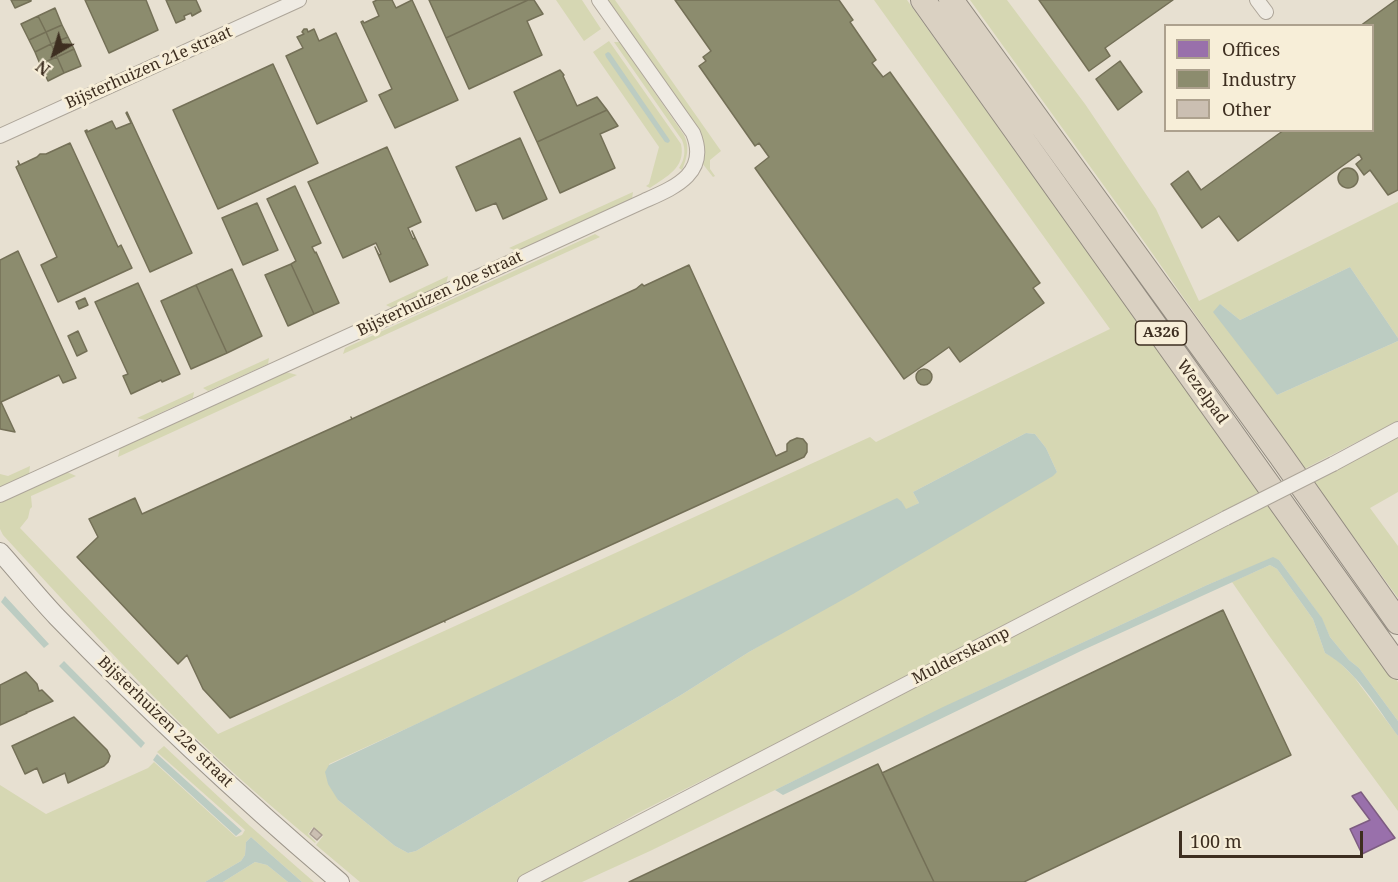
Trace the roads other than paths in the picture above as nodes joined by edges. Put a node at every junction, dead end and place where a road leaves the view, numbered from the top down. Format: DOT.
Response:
graph roads {
  1 [pos="298,0"];
  2 [pos="598,0"];
  3 [pos="923,0"];
  4 [pos="951,0"];
  5 [pos="1257,0"];
  6 [pos="1266,12"];
  7 [pos="0,136"];
  8 [pos="1398,429"];
  9 [pos="0,495"];
  10 [pos="0,552"];
  11 [pos="1398,622"];
  12 [pos="1398,667"];
  13 [pos="340,882"];
  14 [pos="525,882"];
  1 -- 7 [label="street, Bijsterhuizen 21e straat"];
  2 -- 9 [label="street, Bijsterhuizen 20e straat"];
  3 -- 12 [label="highway, Wezelpad / A326"];
  4 -- 11 [label="highway, Wezelpad / A326"];
  5 -- 6 [label="street"];
  8 -- 14 [label="street, Mulderskamp, bridge"];
  10 -- 13 [label="main road, Bijsterhuizen 22e straat"];
}
